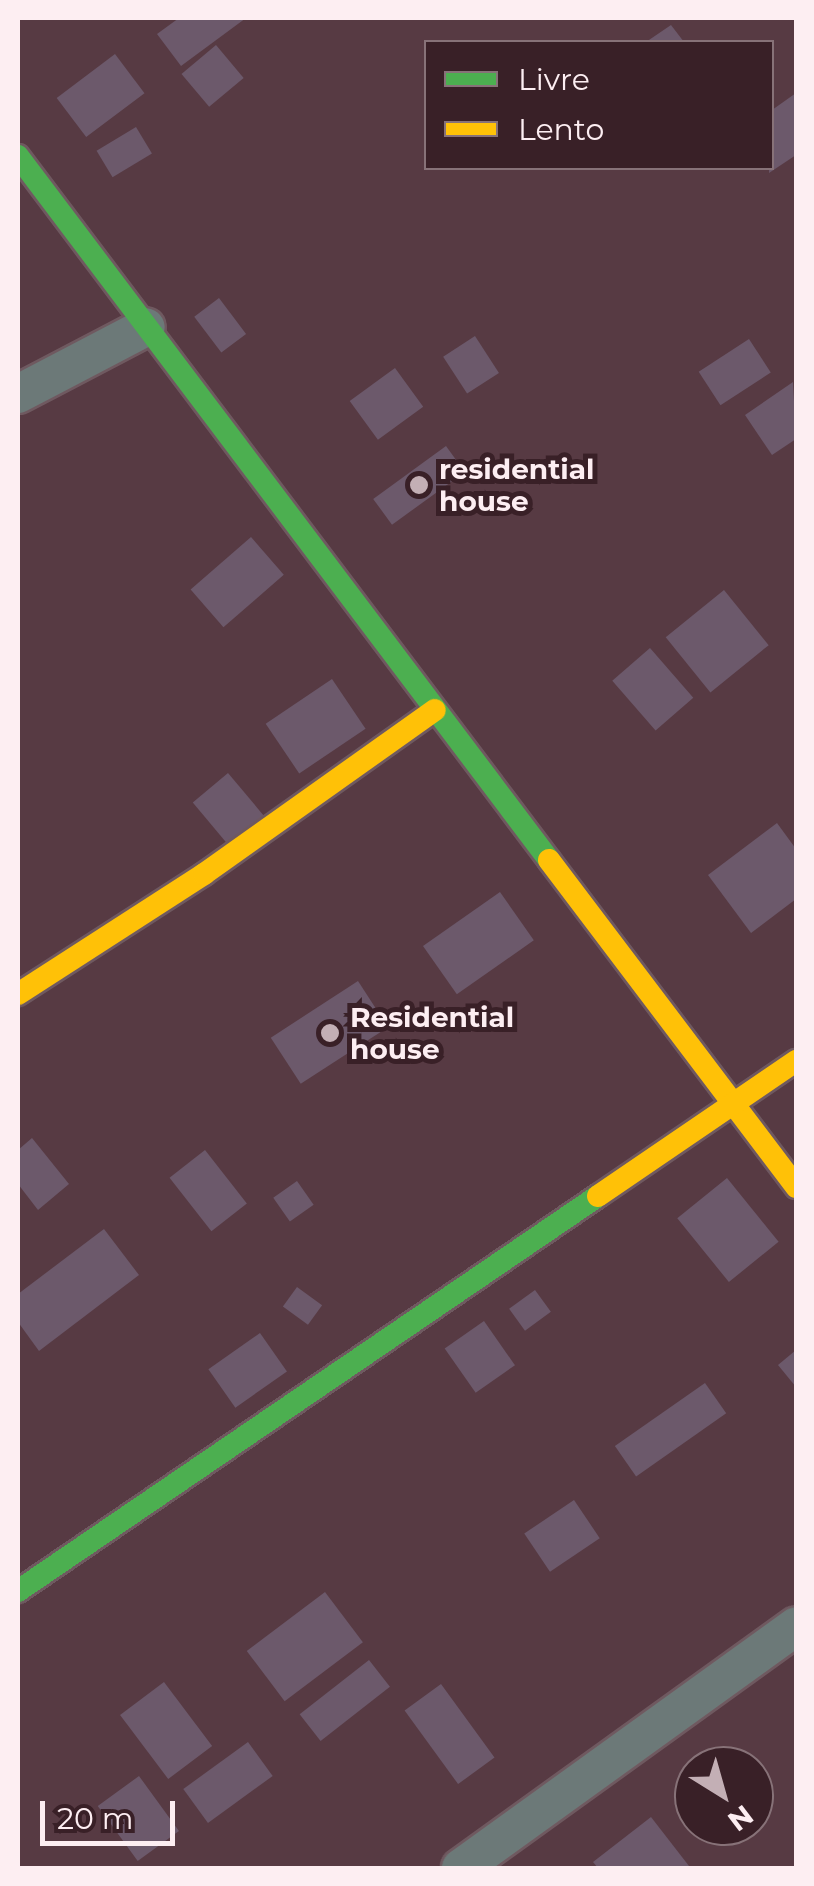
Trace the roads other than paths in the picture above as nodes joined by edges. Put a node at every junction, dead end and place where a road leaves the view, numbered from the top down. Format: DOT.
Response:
graph roads {
  1 [pos="18,156"];
  2 [pos="146,327"];
  3 [pos="18,394"];
  4 [pos="435,710"];
  5 [pos="18,994"];
  6 [pos="796,1061"];
  7 [pos="736,1106"];
  8 [pos="796,1187"];
  9 [pos="18,1590"];
  10 [pos="796,1626"];
  11 [pos="462,1868"];
  1 -- 2 [label="street"];
  2 -- 3 [label="street"];
  2 -- 4 [label="street"];
  4 -- 5 [label="street"];
  4 -- 7 [label="street"];
  6 -- 7 [label="street"];
  7 -- 8 [label="street"];
  7 -- 9 [label="street"];
  10 -- 11 [label="street"];
}
